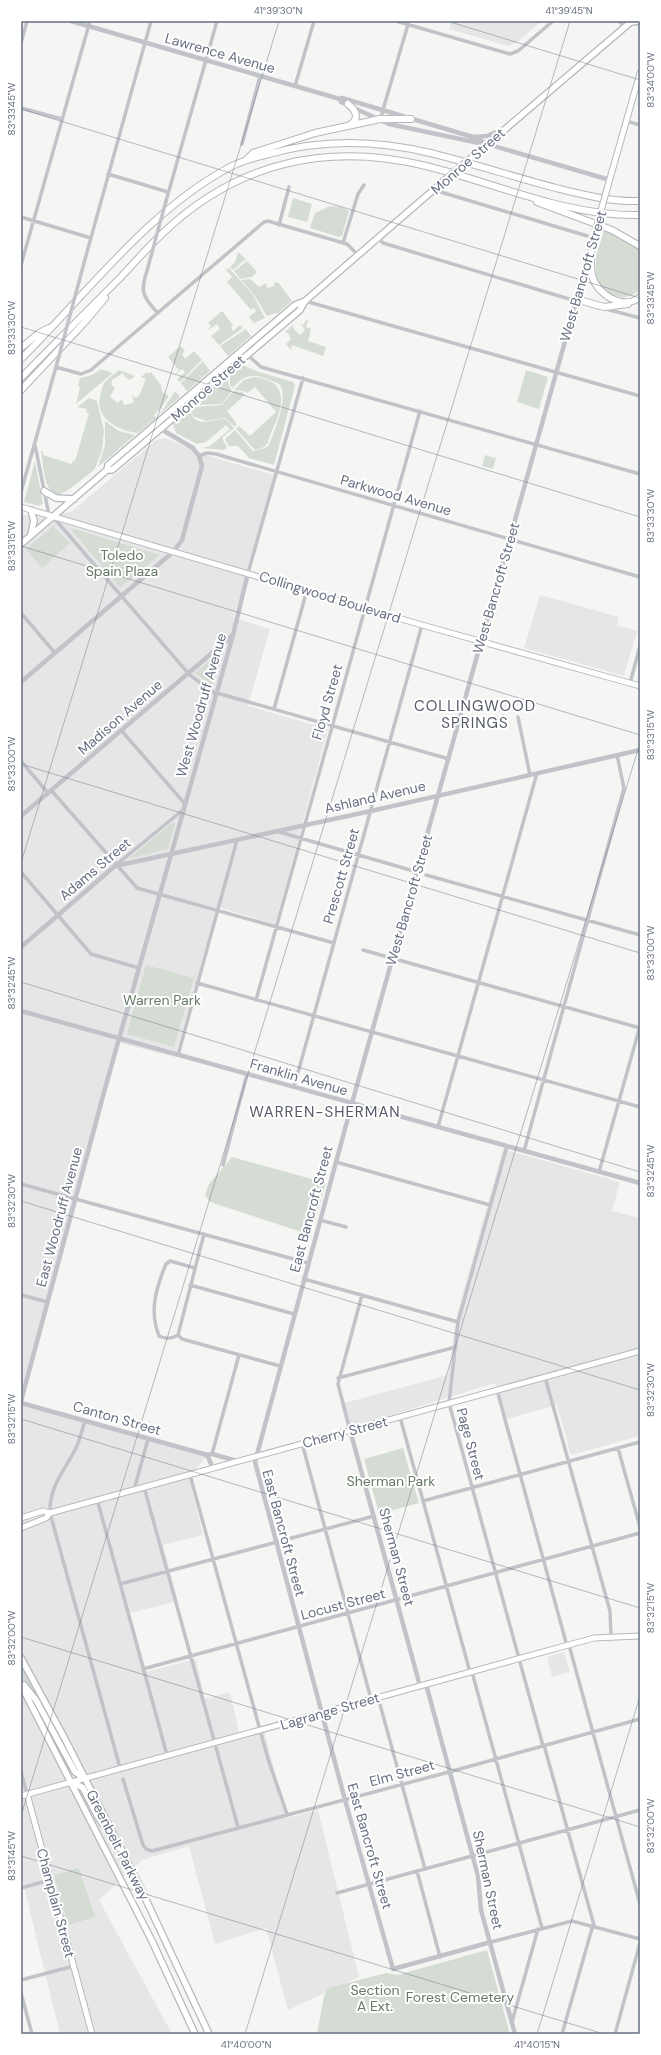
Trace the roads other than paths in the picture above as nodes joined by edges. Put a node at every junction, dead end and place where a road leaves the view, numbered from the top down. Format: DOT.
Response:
graph roads {
  1 [pos="27,21"];
  2 [pos="71,21"];
  3 [pos="151,21"];
  4 [pos="217,21"];
  5 [pos="314,21"];
  6 [pos="396,21"];
  7 [pos="553,21"];
  8 [pos="619,21"];
  9 [pos="631,21"];
  10 [pos="640,21"];
  11 [pos="89,23"];
  12 [pos="409,23"];
  13 [pos="625,27"];
  14 [pos="145,42"];
  15 [pos="21,43"];
  16 [pos="206,60"];
  17 [pos="640,73"];
  18 [pos="260,76"];
  19 [pos="295,86"];
  20 [pos="340,99"];
  21 [pos="348,104"];
  22 [pos="21,108"];
  23 [pos="382,110"];
  24 [pos="62,119"];
  25 [pos="379,119"];
  26 [pos="411,119"];
  27 [pos="626,121"];
  28 [pos="640,125"];
  29 [pos="346,127"];
  30 [pos="507,128"];
  31 [pos="473,137"];
  32 [pos="242,144"];
  33 [pos="487,144"];
  34 [pos="244,161"];
  35 [pos="108,174"];
  36 [pos="610,180"];
  37 [pos="364,185"];
  38 [pos="488,185"];
  39 [pos="289,187"];
  40 [pos="434,190"];
  41 [pos="168,192"];
  42 [pos="640,201"];
  43 [pos="640,215"];
  44 [pos="21,218"];
  45 [pos="33,221"];
  46 [pos="279,225"];
  47 [pos="91,238"];
  48 [pos="378,238"];
  49 [pos="593,241"];
  50 [pos="343,243"];
  51 [pos="640,246"];
  52 [pos="358,255"];
  53 [pos="21,265"];
  54 [pos="129,268"];
  55 [pos="640,297"];
  56 [pos="305,301"];
  57 [pos="576,301"];
  58 [pos="632,302"];
  59 [pos="158,313"];
  60 [pos="640,318"];
  61 [pos="52,326"];
  62 [pos="21,348"];
  63 [pos="244,353"];
  64 [pos="21,359"];
  65 [pos="56,367"];
  66 [pos="556,372"];
  67 [pos="21,378"];
  68 [pos="303,378"];
  69 [pos="21,390"];
  70 [pos="640,396"];
  71 [pos="420,411"];
  72 [pos="154,425"];
  73 [pos="160,429"];
  74 [pos="35,443"];
  75 [pos="536,445"];
  76 [pos="199,456"];
  77 [pos="107,470"];
  78 [pos="277,472"];
  79 [pos="640,474"];
  80 [pos="22,485"];
  81 [pos="44,491"];
  82 [pos="21,492"];
  83 [pos="74,499"];
  84 [pos="394,506"];
  85 [pos="21,507"];
  86 [pos="31,510"];
  87 [pos="51,516"];
  88 [pos="30,536"];
  89 [pos="510,540"];
  90 [pos="21,544"];
  91 [pos="173,552"];
  92 [pos="248,573"];
  93 [pos="640,577"];
  94 [pos="307,590"];
  95 [pos="121,594"];
  96 [pos="365,608"];
  97 [pos="21,613"];
  98 [pos="422,625"];
  99 [pos="232,635"];
  100 [pos="482,642"];
  101 [pos="640,646"];
  102 [pos="55,653"];
  103 [pos="188,673"];
  104 [pos="21,682"];
  105 [pos="630,683"];
  106 [pos="640,686"];
  107 [pos="216,693"];
  108 [pos="274,709"];
  109 [pos="518,717"];
  110 [pos="332,726"];
  111 [pos="121,730"];
  112 [pos="390,742"];
  113 [pos="640,750"];
  114 [pos="617,755"];
  115 [pos="448,759"];
  116 [pos="21,761"];
  117 [pos="537,773"];
  118 [pos="530,775"];
  119 [pos="50,791"];
  120 [pos="438,794"];
  121 [pos="184,807"];
  122 [pos="371,811"];
  123 [pos="21,816"];
  124 [pos="305,824"];
  125 [pos="275,831"];
  126 [pos="300,839"];
  127 [pos="237,840"];
  128 [pos="170,854"];
  129 [pos="358,856"];
  130 [pos="115,866"];
  131 [pos="21,872"];
  132 [pos="417,872"];
  133 [pos="426,875"];
  134 [pos="160,895"];
  135 [pos="502,896"];
  136 [pos="218,911"];
  137 [pos="58,915"];
  138 [pos="588,920"];
  139 [pos="276,927"];
  140 [pos="640,935"];
  141 [pos="334,943"];
  142 [pos="21,948"];
  143 [pos="363,950"];
  144 [pos="392,959"];
  145 [pos="139,968"];
  146 [pos="197,983"];
  147 [pos="478,983"];
  148 [pos="256,1000"];
  149 [pos="564,1006"];
  150 [pos="21,1011"];
  151 [pos="314,1016"];
  152 [pos="640,1027"];
  153 [pos="372,1032"];
  154 [pos="120,1039"];
  155 [pos="178,1055"];
  156 [pos="458,1056"];
  157 [pos="247,1074"];
  158 [pos="543,1080"];
  159 [pos="294,1087"];
  160 [pos="619,1101"];
  161 [pos="352,1103"];
  162 [pos="640,1107"];
  163 [pos="438,1127"];
  164 [pos="507,1146"];
  165 [pos="524,1151"];
  166 [pos="336,1162"];
  167 [pos="223,1165"];
  168 [pos="599,1172"];
  169 [pos="640,1183"];
  170 [pos="21,1184"];
  171 [pos="75,1198"];
  172 [pos="490,1205"];
  173 [pos="320,1220"];
  174 [pos="346,1227"];
  175 [pos="204,1234"];
  176 [pos="308,1263"];
  177 [pos="195,1268"];
  178 [pos="304,1279"];
  179 [pos="190,1285"];
  180 [pos="21,1295"];
  181 [pos="362,1295"];
  182 [pos="48,1302"];
  183 [pos="294,1314"];
  184 [pos="458,1322"];
  185 [pos="178,1335"];
  186 [pos="456,1347"];
  187 [pos="640,1351"];
  188 [pos="239,1355"];
  189 [pos="280,1366"];
  190 [pos="545,1377"];
  191 [pos="338,1378"];
  192 [pos="497,1390"];
  193 [pos="21,1402"];
  194 [pos="449,1403"];
  195 [pos="400,1417"];
  196 [pos="85,1421"];
  197 [pos="350,1430"];
  198 [pos="148,1438"];
  199 [pos="640,1442"];
  200 [pos="302,1443"];
  201 [pos="618,1448"];
  202 [pos="210,1454"];
  203 [pos="255,1456"];
  204 [pos="237,1461"];
  205 [pos="568,1461"];
  206 [pos="213,1468"];
  207 [pos="521,1474"];
  208 [pos="190,1475"];
  209 [pos="144,1487"];
  210 [pos="472,1488"];
  211 [pos="134,1490"];
  212 [pos="97,1499"];
  213 [pos="423,1501"];
  214 [pos="50,1513"];
  215 [pos="374,1516"];
  216 [pos="21,1518"];
  217 [pos="640,1527"];
  218 [pos="21,1528"];
  219 [pos="325,1528"];
  220 [pos="640,1533"];
  221 [pos="275,1542"];
  222 [pos="592,1546"];
  223 [pos="213,1559"];
  224 [pos="544,1559"];
  225 [pos="167,1571"];
  226 [pos="495,1573"];
  227 [pos="120,1584"];
  228 [pos="446,1586"];
  229 [pos="397,1600"];
  230 [pos="348,1613"];
  231 [pos="299,1627"];
  232 [pos="611,1637"];
  233 [pos="640,1637"];
  234 [pos="236,1643"];
  235 [pos="568,1646"];
  236 [pos="191,1656"];
  237 [pos="21,1658"];
  238 [pos="519,1659"];
  239 [pos="143,1669"];
  240 [pos="471,1672"];
  241 [pos="21,1683"];
  242 [pos="426,1684"];
  243 [pos="420,1686"];
  244 [pos="378,1697"];
  245 [pos="371,1699"];
  246 [pos="322,1713"];
  247 [pos="640,1720"];
  248 [pos="260,1730"];
  249 [pos="592,1732"];
  250 [pos="214,1743"];
  251 [pos="543,1745"];
  252 [pos="167,1755"];
  253 [pos="495,1759"];
  254 [pos="120,1768"];
  255 [pos="21,1772"];
  256 [pos="449,1772"];
  257 [pos="84,1778"];
  258 [pos="123,1779"];
  259 [pos="71,1781"];
  260 [pos="402,1785"];
  261 [pos="27,1794"];
  262 [pos="21,1796"];
  263 [pos="345,1800"];
  264 [pos="640,1810"];
  265 [pos="287,1814"];
  266 [pos="616,1817"];
  267 [pos="238,1827"];
  268 [pos="567,1830"];
  269 [pos="518,1843"];
  270 [pos="473,1856"];
  271 [pos="425,1869"];
  272 [pos="417,1871"];
  273 [pos="133,1874"];
  274 [pos="50,1880"];
  275 [pos="369,1884"];
  276 [pos="21,1888"];
  277 [pos="337,1893"];
  278 [pos="640,1904"];
  279 [pos="593,1925"];
  280 [pos="540,1928"];
  281 [pos="640,1939"];
  282 [pos="490,1942"];
  283 [pos="640,1943"];
  284 [pos="440,1957"];
  285 [pos="74,1966"];
  286 [pos="21,1980"];
  287 [pos="21,1993"];
  288 [pos="512,2022"];
  289 [pos="32,2034"];
  290 [pos="92,2034"];
  291 [pos="195,2034"];
  292 [pos="209,2034"];
  293 [pos="515,2034"];
  294 [pos="562,2034"];
  295 [pos="615,2034"];
  1 -- 15 [label="street"];
  2 -- 11 [label="street, Lawrence Avenue"];
  3 -- 14 [label="street"];
  4 -- 16 [label="street"];
  5 -- 19 [label="street"];
  6 -- 12 [label="street"];
  7 -- 12 [label="street"];
  8 -- 13 [label="street"];
  9 -- 10 [label="main road"];
  9 -- 13 [label="main road, Monroe Street"];
  11 -- 14 [label="street, Lawrence Avenue"];
  11 -- 24 [label="street"];
  12 -- 23 [label="street"];
  13 -- 30 [label="main road, Monroe Street"];
  14 -- 16 [label="street, Lawrence Avenue"];
  14 -- 35 [label="street"];
  16 -- 18 [label="street, Lawrence Avenue"];
  16 -- 41 [label="street"];
  17 -- 27 [label="main road, West Bancroft Street"];
  18 -- 19 [label="street, Lawrence Avenue"];
  18 -- 32 [label="street"];
  19 -- 20 [label="street, Lawrence Avenue"];
  20 -- 21 [label="street, Lawrence Avenue"];
  20 -- 23 [label="street, Lawrence Avenue"];
  21 -- 25 [label="street, Lawrence Avenue"];
  21 -- 29 [label="highway"];
  22 -- 24 [label="street"];
  23 -- 25 [label="street"];
  23 -- 26 [label="street, Lawrence Avenue"];
  24 -- 45 [label="street"];
  25 -- 26 [label="highway"];
  25 -- 29 [label="highway"];
  25 -- 33 [label="street, Lawrence Avenue"];
  26 -- 31 [label="street, Lawrence Avenue"];
  27 -- 28 [label="street"];
  27 -- 36 [label="main road, West Bancroft Street"];
  29 -- 34 [label="highway"];
  30 -- 31 [label="street"];
  30 -- 33 [label="main road, Monroe Street"];
  31 -- 33 [label="street, Lawrence Avenue"];
  33 -- 36 [label="street, Lawrence Avenue"];
  33 -- 40 [label="main road, Monroe Street, bridge"];
  34 -- 42 [label="highway"];
  34 -- 61 [label="highway"];
  35 -- 41 [label="street"];
  35 -- 47 [label="street"];
  36 -- 49 [label="main road, West Bancroft Street, bridge"];
  37 -- 50 [label="street"];
  38 -- 43 [label="highway"];
  38 -- 51 [label="highway"];
  38 -- 54 [label="highway"];
  39 -- 46 [label="street"];
  40 -- 48 [label="main road, Monroe Street"];
  40 -- 49 [label="street"];
  41 -- 59 [label="street, bridge"];
  44 -- 45 [label="street"];
  45 -- 47 [label="street"];
  45 -- 53 [label="street"];
  46 -- 50 [label="street"];
  46 -- 59 [label="street"];
  47 -- 65 [label="street, bridge"];
  48 -- 52 [label="main road, Monroe Street"];
  48 -- 57 [label="street"];
  49 -- 57 [label="street, West Bancroft Street"];
  49 -- 58 [label="highway"];
  50 -- 52 [label="street"];
  52 -- 56 [label="main road, Monroe Street"];
  54 -- 67 [label="highway"];
  54 -- 69 [label="highway"];
  55 -- 58 [label="highway"];
  56 -- 63 [label="main road, Monroe Street"];
  56 -- 66 [label="street"];
  57 -- 58 [label="highway"];
  57 -- 60 [label="street"];
  57 -- 66 [label="street, West Bancroft Street"];
  59 -- 65 [label="street"];
  61 -- 62 [label="highway"];
  61 -- 64 [label="highway"];
  63 -- 68 [label="street"];
  63 -- 72 [label="main road, Monroe Street"];
  63 -- 73 [label="main road, Monroe Street"];
  65 -- 74 [label="street"];
  66 -- 70 [label="street"];
  66 -- 75 [label="street, West Bancroft Street"];
  68 -- 71 [label="street"];
  68 -- 78 [label="street, West Woodruff Avenue"];
  71 -- 75 [label="street"];
  71 -- 84 [label="street, Floyd Street"];
  72 -- 73 [label="street"];
  72 -- 77 [label="main road, Monroe Street"];
  73 -- 76 [label="street"];
  73 -- 77 [label="main road, Monroe Street"];
  74 -- 80 [label="street"];
  74 -- 81 [label="street"];
  75 -- 79 [label="street"];
  75 -- 89 [label="street, West Bancroft Street"];
  76 -- 78 [label="street, Parkwood Avenue"];
  76 -- 91 [label="street"];
  77 -- 83 [label="main road, Monroe Street"];
  78 -- 84 [label="street, Parkwood Avenue"];
  78 -- 92 [label="street, West Woodruff Avenue"];
  80 -- 82 [label="street"];
  81 -- 83 [label="main road"];
  81 -- 87 [label="street"];
  83 -- 87 [label="main road, Monroe Street"];
  84 -- 89 [label="street, Parkwood Avenue"];
  84 -- 96 [label="street, Floyd Street"];
  85 -- 86 [label="main road, Collingwood Boulevard"];
  86 -- 87 [label="main road, Collingwood Boulevard"];
  86 -- 88 [label="main road"];
  87 -- 88 [label="main road, Monroe Street"];
  87 -- 91 [label="main road, Collingwood Boulevard"];
  87 -- 95 [label="street"];
  88 -- 90 [label="main road, Monroe Street"];
  89 -- 93 [label="street, Parkwood Avenue"];
  89 -- 100 [label="street, West Bancroft Street"];
  91 -- 92 [label="main road, Collingwood Boulevard"];
  91 -- 95 [label="street"];
  92 -- 94 [label="main road, Collingwood Boulevard"];
  92 -- 99 [label="street, West Woodruff Avenue"];
  94 -- 96 [label="main road, Collingwood Boulevard"];
  94 -- 108 [label="street"];
  95 -- 102 [label="street"];
  95 -- 103 [label="street"];
  96 -- 98 [label="main road, Collingwood Boulevard"];
  96 -- 110 [label="street, Floyd Street"];
  97 -- 102 [label="street"];
  98 -- 100 [label="main road, Collingwood Boulevard"];
  98 -- 112 [label="street, Prescott Street"];
  99 -- 103 [label="street, Madison Avenue"];
  99 -- 107 [label="street, West Woodruff Avenue"];
  100 -- 105 [label="main road, Collingwood Boulevard"];
  100 -- 115 [label="street, West Bancroft Street"];
  101 -- 105 [label="street"];
  102 -- 104 [label="street"];
  103 -- 107 [label="street"];
  103 -- 111 [label="street, Madison Avenue"];
  105 -- 106 [label="main road, Collingwood Boulevard"];
  107 -- 108 [label="street"];
  107 -- 121 [label="street, West Woodruff Avenue"];
  108 -- 110 [label="street"];
  109 -- 118 [label="street"];
  110 -- 112 [label="street"];
  110 -- 124 [label="street, Floyd Street"];
  111 -- 119 [label="street, Madison Avenue"];
  111 -- 121 [label="street"];
  112 -- 115 [label="street"];
  112 -- 122 [label="street, Prescott Street"];
  113 -- 114 [label="street, Ashland Avenue"];
  114 -- 117 [label="street, Ashland Avenue"];
  114 -- 138 [label="street"];
  115 -- 120 [label="street, West Bancroft Street"];
  116 -- 119 [label="street"];
  117 -- 118 [label="street, Ashland Avenue"];
  117 -- 135 [label="street"];
  118 -- 120 [label="street, Ashland Avenue"];
  119 -- 123 [label="street, Madison Avenue"];
  119 -- 130 [label="street"];
  120 -- 122 [label="street, Ashland Avenue"];
  120 -- 132 [label="street, West Bancroft Street"];
  121 -- 128 [label="street, West Woodruff Avenue"];
  121 -- 130 [label="street, Adams Street"];
  122 -- 124 [label="street, Ashland Avenue"];
  122 -- 129 [label="street, Prescott Street"];
  124 -- 125 [label="street, Ashland Avenue"];
  124 -- 126 [label="street, Floyd Street"];
  125 -- 126 [label="street"];
  125 -- 127 [label="street, Ashland Avenue"];
  126 -- 129 [label="street"];
  126 -- 139 [label="street, Floyd Street"];
  127 -- 128 [label="street, Ashland Avenue"];
  127 -- 136 [label="street"];
  128 -- 130 [label="street, Ashland Avenue"];
  128 -- 134 [label="street, West Woodruff Avenue"];
  129 -- 132 [label="street"];
  129 -- 141 [label="street, Prescott Street"];
  130 -- 134 [label="street"];
  130 -- 137 [label="street, Adams Street"];
  131 -- 137 [label="street"];
  132 -- 144 [label="street, West Bancroft Street"];
  133 -- 135 [label="street"];
  134 -- 136 [label="street"];
  134 -- 145 [label="street, West Woodruff Avenue"];
  135 -- 138 [label="street"];
  135 -- 147 [label="street"];
  136 -- 139 [label="street"];
  136 -- 146 [label="street"];
  137 -- 142 [label="street, Adams Street"];
  137 -- 145 [label="street"];
  138 -- 140 [label="street"];
  138 -- 149 [label="street"];
  139 -- 141 [label="street"];
  139 -- 148 [label="street, Floyd Street"];
  141 -- 151 [label="street, Prescott Street"];
  143 -- 144 [label="street"];
  144 -- 147 [label="street"];
  144 -- 153 [label="street, West Bancroft Street"];
  145 -- 154 [label="street, West Woodruff Avenue"];
  146 -- 148 [label="street"];
  146 -- 155 [label="street"];
  147 -- 149 [label="street"];
  147 -- 156 [label="street"];
  148 -- 151 [label="street"];
  149 -- 152 [label="street"];
  149 -- 158 [label="street"];
  150 -- 154 [label="street, Franklin Avenue"];
  151 -- 153 [label="street"];
  151 -- 159 [label="street, Prescott Street"];
  152 -- 160 [label="street"];
  153 -- 156 [label="street"];
  153 -- 161 [label="street, West Bancroft Street"];
  154 -- 155 [label="street, Franklin Avenue"];
  154 -- 171 [label="street, East Woodruff Avenue"];
  155 -- 157 [label="street, Franklin Avenue"];
  156 -- 158 [label="street"];
  156 -- 163 [label="street"];
  157 -- 159 [label="street, Franklin Avenue"];
  157 -- 167 [label="street"];
  158 -- 160 [label="street"];
  158 -- 165 [label="street"];
  159 -- 161 [label="street, Franklin Avenue"];
  160 -- 162 [label="street"];
  160 -- 168 [label="street"];
  161 -- 163 [label="street, Franklin Avenue"];
  161 -- 166 [label="street, East Bancroft Street"];
  163 -- 164 [label="street, Franklin Avenue"];
  164 -- 165 [label="street, Franklin Avenue"];
  164 -- 172 [label="street, Page Street"];
  165 -- 168 [label="street, Franklin Avenue"];
  166 -- 172 [label="street"];
  166 -- 173 [label="street, East Bancroft Street"];
  168 -- 169 [label="street, Franklin Avenue"];
  170 -- 171 [label="street"];
  171 -- 175 [label="street"];
  171 -- 182 [label="street, East Woodruff Avenue"];
  172 -- 184 [label="street, Page Street"];
  173 -- 174 [label="street"];
  173 -- 176 [label="street, East Bancroft Street"];
  175 -- 176 [label="street"];
  175 -- 177 [label="street"];
  176 -- 178 [label="street, East Bancroft Street"];
  177 -- 179 [label="street"];
  177 -- 185 [label="street"];
  178 -- 181 [label="street"];
  178 -- 183 [label="street, East Bancroft Street"];
  179 -- 183 [label="street"];
  179 -- 185 [label="street"];
  180 -- 182 [label="street"];
  181 -- 184 [label="street"];
  181 -- 191 [label="street, Sherman Street"];
  182 -- 193 [label="street, East Woodruff Avenue"];
  183 -- 189 [label="street, East Bancroft Street"];
  184 -- 186 [label="street, Page Street"];
  185 -- 188 [label="street"];
  186 -- 191 [label="street"];
  186 -- 194 [label="street, Page Street"];
  187 -- 190 [label="main road, Cherry Street"];
  188 -- 189 [label="street"];
  188 -- 202 [label="street"];
  189 -- 203 [label="street, East Bancroft Street"];
  190 -- 192 [label="main road, Cherry Street"];
  190 -- 205 [label="street"];
  191 -- 197 [label="street, Sherman Street"];
  192 -- 194 [label="main road, Cherry Street"];
  192 -- 207 [label="street"];
  193 -- 196 [label="street, Canton Street"];
  194 -- 195 [label="main road, Cherry Street"];
  194 -- 210 [label="street, Page Street"];
  195 -- 197 [label="main road, Cherry Street"];
  195 -- 213 [label="street"];
  196 -- 198 [label="street, Canton Street"];
  196 -- 214 [label="street"];
  197 -- 200 [label="main road, Cherry Street"];
  197 -- 215 [label="street, Sherman Street"];
  198 -- 202 [label="street, Canton Street"];
  198 -- 211 [label="street"];
  199 -- 201 [label="street"];
  200 -- 203 [label="main road, Cherry Street"];
  200 -- 219 [label="street"];
  201 -- 205 [label="street"];
  201 -- 217 [label="street"];
  202 -- 204 [label="street, Canton Street"];
  202 -- 206 [label="street"];
  203 -- 204 [label="main road, Cherry Street"];
  203 -- 221 [label="street, East Bancroft Street"];
  204 -- 206 [label="main road, Cherry Street"];
  205 -- 207 [label="street"];
  205 -- 222 [label="street"];
  206 -- 208 [label="main road, Cherry Street"];
  207 -- 210 [label="street"];
  207 -- 224 [label="street"];
  208 -- 209 [label="main road, Cherry Street"];
  208 -- 223 [label="street"];
  209 -- 211 [label="main road, Cherry Street"];
  209 -- 225 [label="street"];
  210 -- 213 [label="street"];
  210 -- 226 [label="street, Page Street"];
  211 -- 212 [label="main road, Cherry Street"];
  212 -- 214 [label="main road, Cherry Street"];
  212 -- 227 [label="street"];
  213 -- 228 [label="street"];
  214 -- 216 [label="main road, Cherry Street"];
  214 -- 218 [label="main road, Cherry Street"];
  214 -- 254 [label="street"];
  215 -- 219 [label="street"];
  215 -- 229 [label="street, Sherman Street"];
  219 -- 221 [label="street"];
  219 -- 230 [label="street"];
  220 -- 222 [label="street, Locust Street"];
  221 -- 223 [label="street"];
  221 -- 231 [label="street, East Bancroft Street"];
  222 -- 224 [label="street, Locust Street"];
  222 -- 232 [label="street"];
  223 -- 225 [label="street"];
  223 -- 234 [label="street"];
  224 -- 226 [label="street, Locust Street"];
  224 -- 235 [label="street"];
  225 -- 227 [label="street"];
  225 -- 236 [label="street"];
  226 -- 228 [label="street, Locust Street"];
  226 -- 238 [label="street, Page Street"];
  227 -- 239 [label="street"];
  228 -- 229 [label="street, Locust Street"];
  228 -- 240 [label="street"];
  229 -- 230 [label="street, Locust Street"];
  229 -- 243 [label="street, Sherman Street"];
  230 -- 231 [label="street, Locust Street"];
  230 -- 245 [label="street"];
  231 -- 234 [label="street, Locust Street"];
  231 -- 246 [label="street, East Bancroft Street"];
  232 -- 233 [label="main road, Lagrange Street"];
  232 -- 235 [label="main road, Lagrange Street"];
  234 -- 236 [label="street, Locust Street"];
  234 -- 248 [label="street"];
  235 -- 238 [label="main road, Lagrange Street"];
  235 -- 249 [label="street"];
  236 -- 239 [label="street, Locust Street"];
  236 -- 250 [label="street"];
  237 -- 257 [label="main road, Greenbelt Parkway"];
  238 -- 240 [label="main road, Lagrange Street"];
  238 -- 251 [label="street, Page Street"];
  239 -- 252 [label="street"];
  240 -- 242 [label="main road, Lagrange Street"];
  240 -- 253 [label="street"];
  241 -- 257 [label="main road"];
  241 -- 259 [label="main road, Greenbelt Parkway"];
  242 -- 243 [label="main road, Lagrange Street"];
  242 -- 256 [label="street, Sherman Street"];
  243 -- 244 [label="main road, Lagrange Street"];
  244 -- 245 [label="main road, Lagrange Street"];
  244 -- 260 [label="street"];
  245 -- 246 [label="main road, Lagrange Street"];
  246 -- 248 [label="main road, Lagrange Street"];
  246 -- 263 [label="street, East Bancroft Street"];
  247 -- 249 [label="street, Elm Street"];
  248 -- 250 [label="main road, Lagrange Street"];
  248 -- 265 [label="street"];
  249 -- 251 [label="street, Elm Street"];
  249 -- 266 [label="street"];
  250 -- 252 [label="main road, Lagrange Street"];
  250 -- 267 [label="street"];
  251 -- 253 [label="street, Elm Street"];
  251 -- 268 [label="street, Page Street"];
  252 -- 254 [label="main road, Lagrange Street"];
  253 -- 256 [label="street, Elm Street"];
  253 -- 269 [label="street"];
  254 -- 257 [label="main road, Lagrange Street"];
  255 -- 261 [label="street, Champlain Street"];
  256 -- 260 [label="street, Elm Street"];
  256 -- 270 [label="street, Sherman Street"];
  257 -- 259 [label="main road, Lagrange Street"];
  257 -- 273 [label="main road, Greenbelt Parkway"];
  258 -- 267 [label="street, Elm Street"];
  259 -- 261 [label="main road, Lagrange Street"];
  259 -- 273 [label="main road"];
  259 -- 291 [label="main road, Greenbelt Parkway"];
  260 -- 263 [label="street, Elm Street"];
  260 -- 271 [label="street"];
  261 -- 262 [label="main road, Lagrange Street"];
  261 -- 274 [label="main road, Champlain Street"];
  263 -- 265 [label="street, Elm Street"];
  263 -- 275 [label="street, East Bancroft Street"];
  264 -- 266 [label="street"];
  265 -- 267 [label="street, Elm Street"];
  266 -- 268 [label="street"];
  266 -- 278 [label="street"];
  268 -- 269 [label="street"];
  268 -- 279 [label="street, Page Street"];
  269 -- 270 [label="street"];
  269 -- 280 [label="street"];
  270 -- 271 [label="street"];
  270 -- 282 [label="street, Sherman Street"];
  271 -- 272 [label="street"];
  272 -- 275 [label="street"];
  272 -- 284 [label="street"];
  273 -- 292 [label="main road, Greenbelt Parkway"];
  274 -- 276 [label="street"];
  274 -- 285 [label="main road, Champlain Street"];
  275 -- 277 [label="street"];
  275 -- 284 [label="street, East Bancroft Street"];
  279 -- 280 [label="street"];
  279 -- 281 [label="street"];
  279 -- 294 [label="street"];
  280 -- 282 [label="street"];
  280 -- 288 [label="street"];
  282 -- 284 [label="street"];
  282 -- 288 [label="street, Sherman Street"];
  283 -- 295 [label="street"];
  285 -- 286 [label="street"];
  285 -- 290 [label="main road, Champlain Street"];
  287 -- 289 [label="street"];
  288 -- 293 [label="street, Sherman Street"];
}
